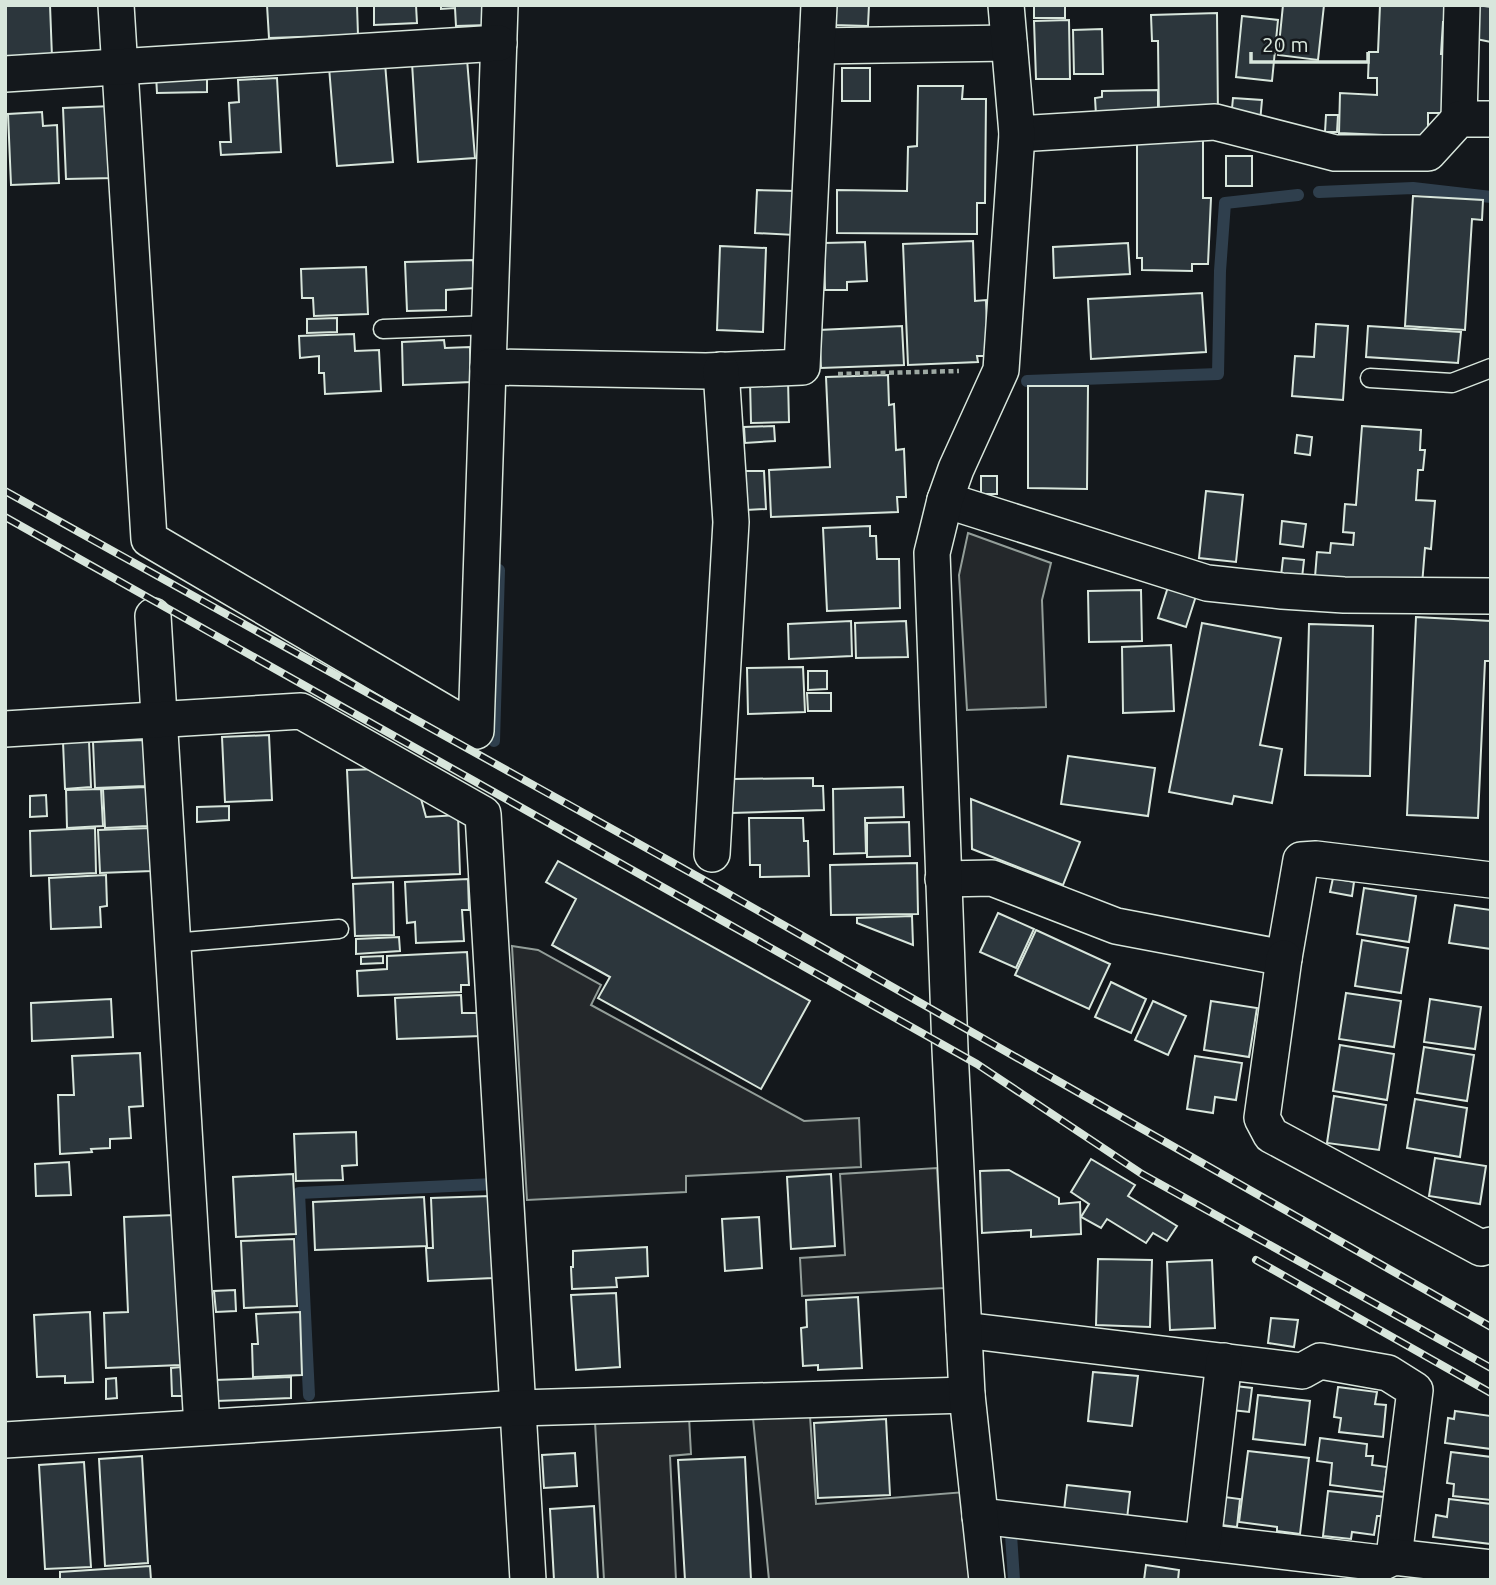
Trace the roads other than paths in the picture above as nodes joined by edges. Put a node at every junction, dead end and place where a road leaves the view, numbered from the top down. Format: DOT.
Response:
graph roads {
  1 [pos="116,5"];
  2 [pos="500,5"];
  3 [pos="819,5"];
  4 [pos="1006,5"];
  5 [pos="1462,5"];
  6 [pos="499,43"];
  7 [pos="1009,43"];
  8 [pos="817,46"];
  9 [pos="119,67"];
  10 [pos="5,74"];
  11 [pos="1475,119"];
  12 [pos="1017,134"];
  13 [pos="489,325"];
  14 [pos="383,329"];
  15 [pos="488,367"];
  16 [pos="1491,368"];
  17 [pos="721,370"];
  18 [pos="1370,378"];
  19 [pos="945,500"];
  20 [pos="1491,596"];
  21 [pos="153,616"];
  22 [pos="159,720"];
  23 [pos="5,729"];
  24 [pos="712,854"];
  25 [pos="943,879"];
  26 [pos="1491,880"];
  27 [pos="339,929"];
  28 [pos="172,943"];
  29 [pos="1284,958"];
  30 [pos="1491,1245"];
  31 [pos="964,1330"];
  32 [pos="1224,1361"];
  33 [pos="967,1395"];
  34 [pos="517,1408"];
  35 [pos="202,1427"];
  36 [pos="5,1440"];
  37 [pos="980,1516"];
  38 [pos="1203,1542"];
  39 [pos="1394,1557"];
  40 [pos="1491,1568"];
  41 [pos="528,1580"];
  42 [pos="986,1580"];
  1 -- 9 [label="street"];
  2 -- 6 [label="street"];
  3 -- 8 [label="street"];
  4 -- 7 [label="street"];
  5 -- 11 [label="street"];
  6 -- 9 [label="street"];
  6 -- 13 [label="street"];
  7 -- 8 [label="street"];
  7 -- 12 [label="street"];
  8 -- 17 [label="street"];
  9 -- 10 [label="street"];
  9 -- 15 [label="street"];
  11 -- 12 [label="street"];
  12 -- 19 [label="street"];
  13 -- 14 [label="lane"];
  13 -- 15 [label="street"];
  15 -- 17 [label="street"];
  16 -- 18 [label="lane"];
  17 -- 24 [label="street"];
  19 -- 20 [label="street"];
  19 -- 25 [label="street"];
  21 -- 22 [label="street"];
  22 -- 23 [label="street"];
  22 -- 28 [label="street"];
  22 -- 34 [label="street"];
  25 -- 29 [label="street"];
  25 -- 31 [label="street"];
  26 -- 29 [label="street"];
  27 -- 28 [label="lane"];
  28 -- 35 [label="street"];
  29 -- 30 [label="street"];
  31 -- 32 [label="street"];
  31 -- 33 [label="street"];
  32 -- 38 [label="street"];
  32 -- 39 [label="street"];
  33 -- 34 [label="street"];
  33 -- 37 [label="street"];
  34 -- 35 [label="street"];
  34 -- 41 [label="street"];
  35 -- 36 [label="street"];
  37 -- 38 [label="street"];
  37 -- 42 [label="street"];
  38 -- 39 [label="street"];
  39 -- 40 [label="street"];
}
